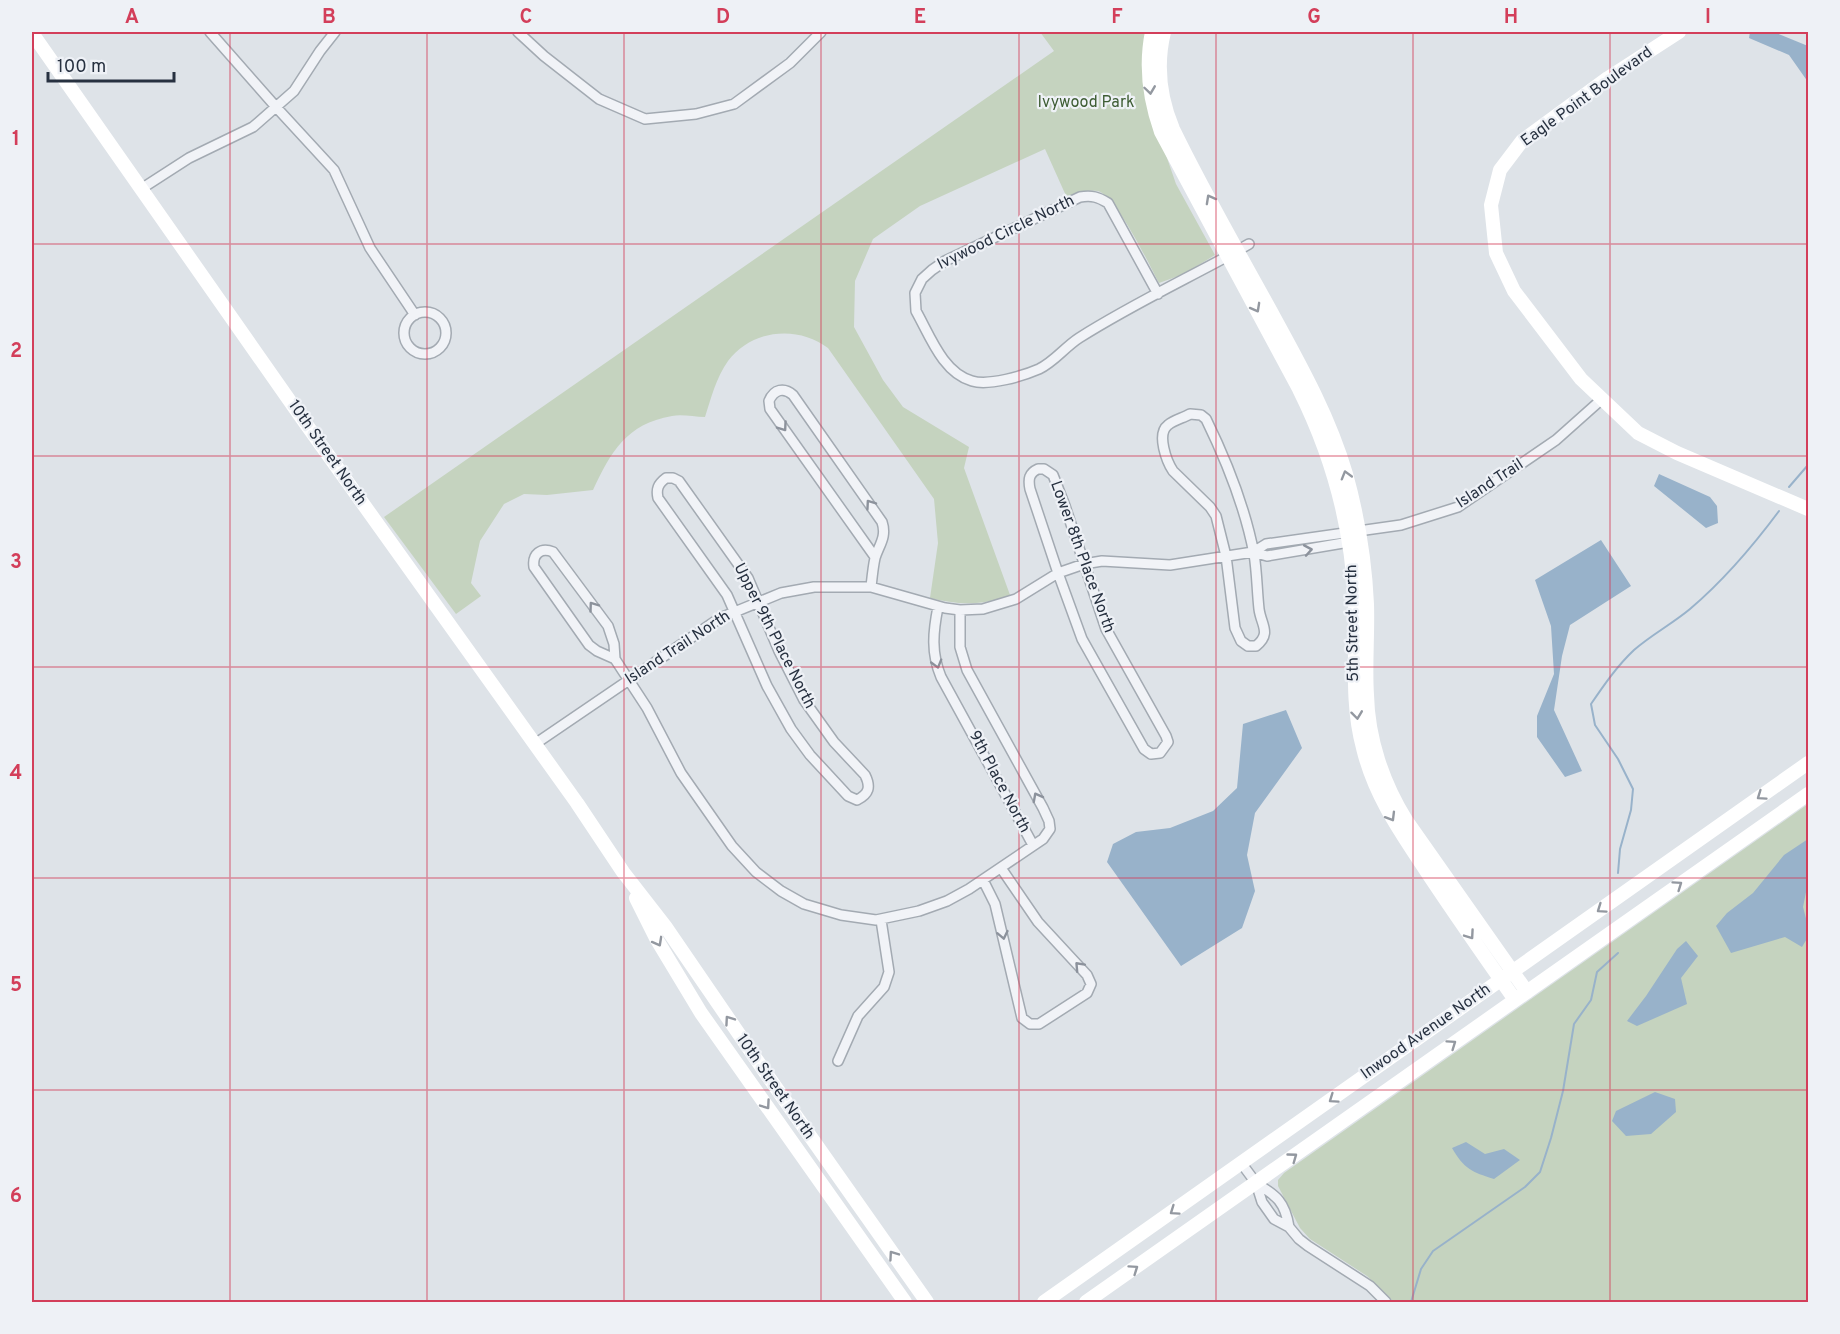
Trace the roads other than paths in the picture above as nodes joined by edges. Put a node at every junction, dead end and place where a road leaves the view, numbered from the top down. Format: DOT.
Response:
graph roads {
  1 [pos="210,32"];
  2 [pos="335,32"];
  3 [pos="518,32"];
  4 [pos="821,32"];
  5 [pos="1152,32"];
  6 [pos="1164,32"];
  7 [pos="1679,32"];
  8 [pos="32,33"];
  9 [pos="276,107"];
  10 [pos="141,189"];
  11 [pos="1238,250"];
  12 [pos="1158,294"];
  13 [pos="414,315"];
  14 [pos="1602,399"];
  15 [pos="1809,509"];
  16 [pos="1352,535"];
  17 [pos="1253,552"];
  18 [pos="1226,556"];
  19 [pos="875,557"];
  20 [pos="1084,564"];
  21 [pos="1058,573"];
  22 [pos="871,587"];
  23 [pos="759,601"];
  24 [pos="938,607"];
  25 [pos="960,610"];
  26 [pos="734,611"];
  27 [pos="615,659"];
  28 [pos="629,679"];
  29 [pos="535,744"];
  30 [pos="1809,763"];
  31 [pos="1809,794"];
  32 [pos="1033,845"];
  33 [pos="1002,868"];
  34 [pos="623,872"];
  35 [pos="983,880"];
  36 [pos="881,920"];
  37 [pos="1513,971"];
  38 [pos="1501,980"];
  39 [pos="1527,992"];
  40 [pos="1515,1000"];
  41 [pos="837,1061"];
  42 [pos="1242,1164"];
  43 [pos="1256,1183"];
  44 [pos="1289,1227"];
  45 [pos="905,1302"];
  46 [pos="927,1302"];
  47 [pos="1044,1302"];
  48 [pos="1086,1302"];
  49 [pos="1386,1302"];
  1 -- 9 [label="street"];
  2 -- 9 [label="street"];
  3 -- 4 [label="street"];
  5 -- 11 [label="main road, 5th Street North, one-way"];
  11 -- 6 [label="main road, 5th Street North, one-way"];
  7 -- 14 [label="main road, Eagle Point Boulevard"];
  8 -- 10 [label="main road, 10th Street North"];
  9 -- 10 [label="street"];
  9 -- 13 [label="street"];
  10 -- 29 [label="main road, 10th Street North"];
  11 -- 12 [label="street, Ivywood Circle North"];
  11 -- 16 [label="main road, 5th Street North"];
  12 -- 12 [label="street, Ivywood Circle North"];
  13 -- 13 [label="street"];
  14 -- 15 [label="main road, Eagle Point Boulevard"];
  14 -- 16 [label="street, Island Trail"];
  16 -- 17 [label="street, Island Trail North"];
  16 -- 37 [label="main road, 5th Street North"];
  16 -- 38 [label="main road, 5th Street North, one-way"];
  17 -- 18 [label="street, Island Trail North"];
  17 -- 18 [label="street"];
  17 -- 18 [label="street"];
  18 -- 20 [label="street, Island Trail North"];
  19 -- 19 [label="street, one-way"];
  19 -- 22 [label="street"];
  20 -- 21 [label="street, Island Trail North"];
  20 -- 21 [label="street, Lower 8th Place North"];
  20 -- 21 [label="street, Lower 8th Place North"];
  21 -- 25 [label="street, Island Trail North"];
  22 -- 23 [label="street, Island Trail North"];
  22 -- 24 [label="street, Island Trail North"];
  23 -- 26 [label="street, Island Trail North"];
  23 -- 26 [label="street, Upper 9th Place North"];
  23 -- 26 [label="street, Upper 9th Place North"];
  24 -- 25 [label="street, Island Trail North"];
  24 -- 32 [label="street, 9th Place North, one-way"];
  32 -- 25 [label="street, 9th Place North, one-way"];
  26 -- 28 [label="street, Island Trail North"];
  27 -- 27 [label="street, one-way"];
  27 -- 28 [label="street"];
  28 -- 29 [label="street, Island Trail North"];
  28 -- 36 [label="street"];
  29 -- 34 [label="main road, 10th Street North"];
  30 -- 37 [label="main road, Inwood Avenue North, one-way"];
  39 -- 31 [label="main road, Inwood Avenue North, one-way"];
  32 -- 33 [label="street"];
  33 -- 35 [label="street"];
  35 -- 33 [label="street, one-way"];
  34 -- 45 [label="main road, 10th Street North, one-way"];
  46 -- 34 [label="main road, 10th Street North, one-way"];
  35 -- 36 [label="street"];
  36 -- 41 [label="street"];
  37 -- 38 [label="main road, Inwood Avenue North"];
  37 -- 39 [label="main road, 5th Street North"];
  38 -- 40 [label="main road, 5th Street North"];
  38 -- 42 [label="main road, Inwood Avenue North, one-way"];
  39 -- 40 [label="main road, Inwood Avenue North"];
  43 -- 40 [label="main road, Inwood Avenue North, one-way"];
  42 -- 43 [label="street"];
  42 -- 47 [label="main road, Inwood Avenue North, one-way"];
  43 -- 44 [label="street"];
  43 -- 44 [label="street"];
  48 -- 43 [label="main road, Inwood Avenue North, one-way"];
  44 -- 49 [label="street"];
}
